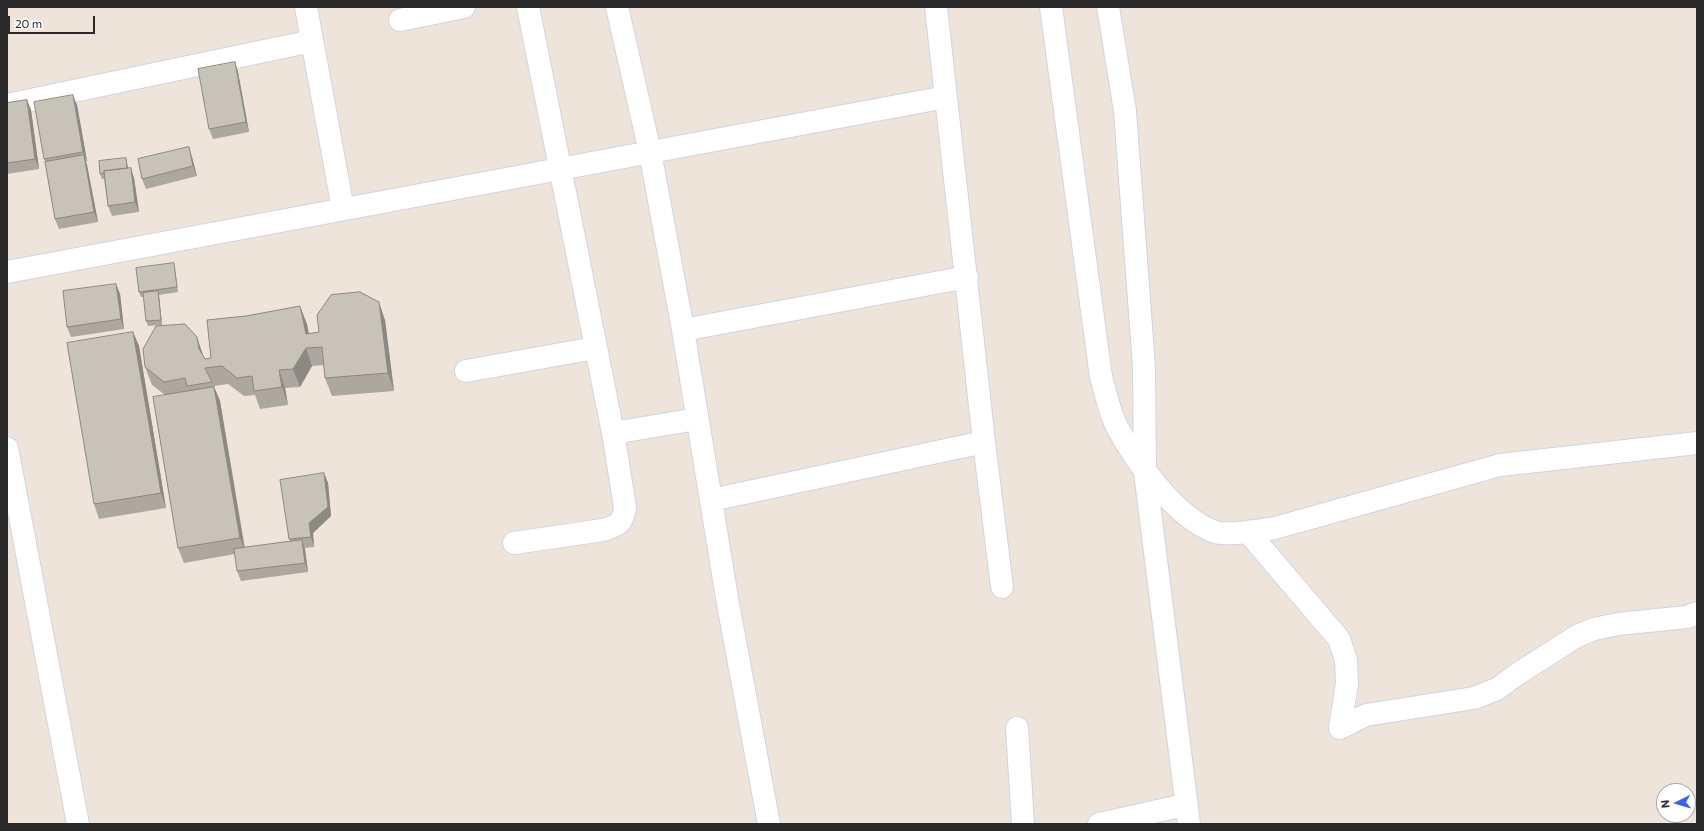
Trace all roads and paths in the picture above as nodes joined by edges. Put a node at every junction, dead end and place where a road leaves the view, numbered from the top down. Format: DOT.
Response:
graph roads {
  1 [pos="306,7"];
  2 [pos="464,7"];
  3 [pos="528,7"];
  4 [pos="617,7"];
  5 [pos="936,7"];
  6 [pos="1051,7"];
  7 [pos="1108,7"];
  8 [pos="400,20"];
  9 [pos="312,41"];
  10 [pos="946,97"];
  11 [pos="7,105"];
  12 [pos="650,152"];
  13 [pos="561,169"];
  14 [pos="343,209"];
  15 [pos="7,272"];
  16 [pos="967,277"];
  17 [pos="683,330"];
  18 [pos="595,348"];
  19 [pos="466,370"];
  20 [pos="697,419"];
  21 [pos="613,433"];
  22 [pos="984,442"];
  23 [pos="1697,443"];
  24 [pos="7,448"];
  25 [pos="1145,472"];
  26 [pos="711,500"];
  27 [pos="1248,532"];
  28 [pos="514,543"];
  29 [pos="1002,586"];
  30 [pos="1697,613"];
  31 [pos="1017,728"];
  32 [pos="1187,814"];
  33 [pos="1124,821"];
  34 [pos="78,824"];
  35 [pos="769,824"];
  36 [pos="1023,824"];
  37 [pos="1099,824"];
  1 -- 9 [label="street"];
  2 -- 8 [label="street"];
  3 -- 13 [label="street"];
  4 -- 12 [label="street"];
  5 -- 10 [label="street"];
  6 -- 25 [label="street"];
  7 -- 25 [label="street"];
  9 -- 11 [label="street"];
  9 -- 14 [label="street"];
  10 -- 12 [label="street"];
  10 -- 16 [label="street"];
  12 -- 13 [label="street"];
  12 -- 17 [label="street"];
  13 -- 14 [label="street"];
  13 -- 18 [label="street"];
  14 -- 15 [label="street"];
  16 -- 17 [label="street"];
  16 -- 22 [label="street"];
  17 -- 20 [label="street"];
  18 -- 19 [label="street"];
  18 -- 21 [label="street"];
  20 -- 21 [label="street"];
  20 -- 26 [label="street"];
  21 -- 28 [label="street"];
  22 -- 26 [label="street"];
  22 -- 29 [label="street"];
  23 -- 27 [label="street"];
  24 -- 34 [label="street"];
  25 -- 27 [label="street"];
  25 -- 32 [label="street"];
  26 -- 35 [label="street"];
  27 -- 30 [label="street"];
  31 -- 36 [label="street"];
  32 -- 33 [label="street"];
  33 -- 37 [label="street"];
}
